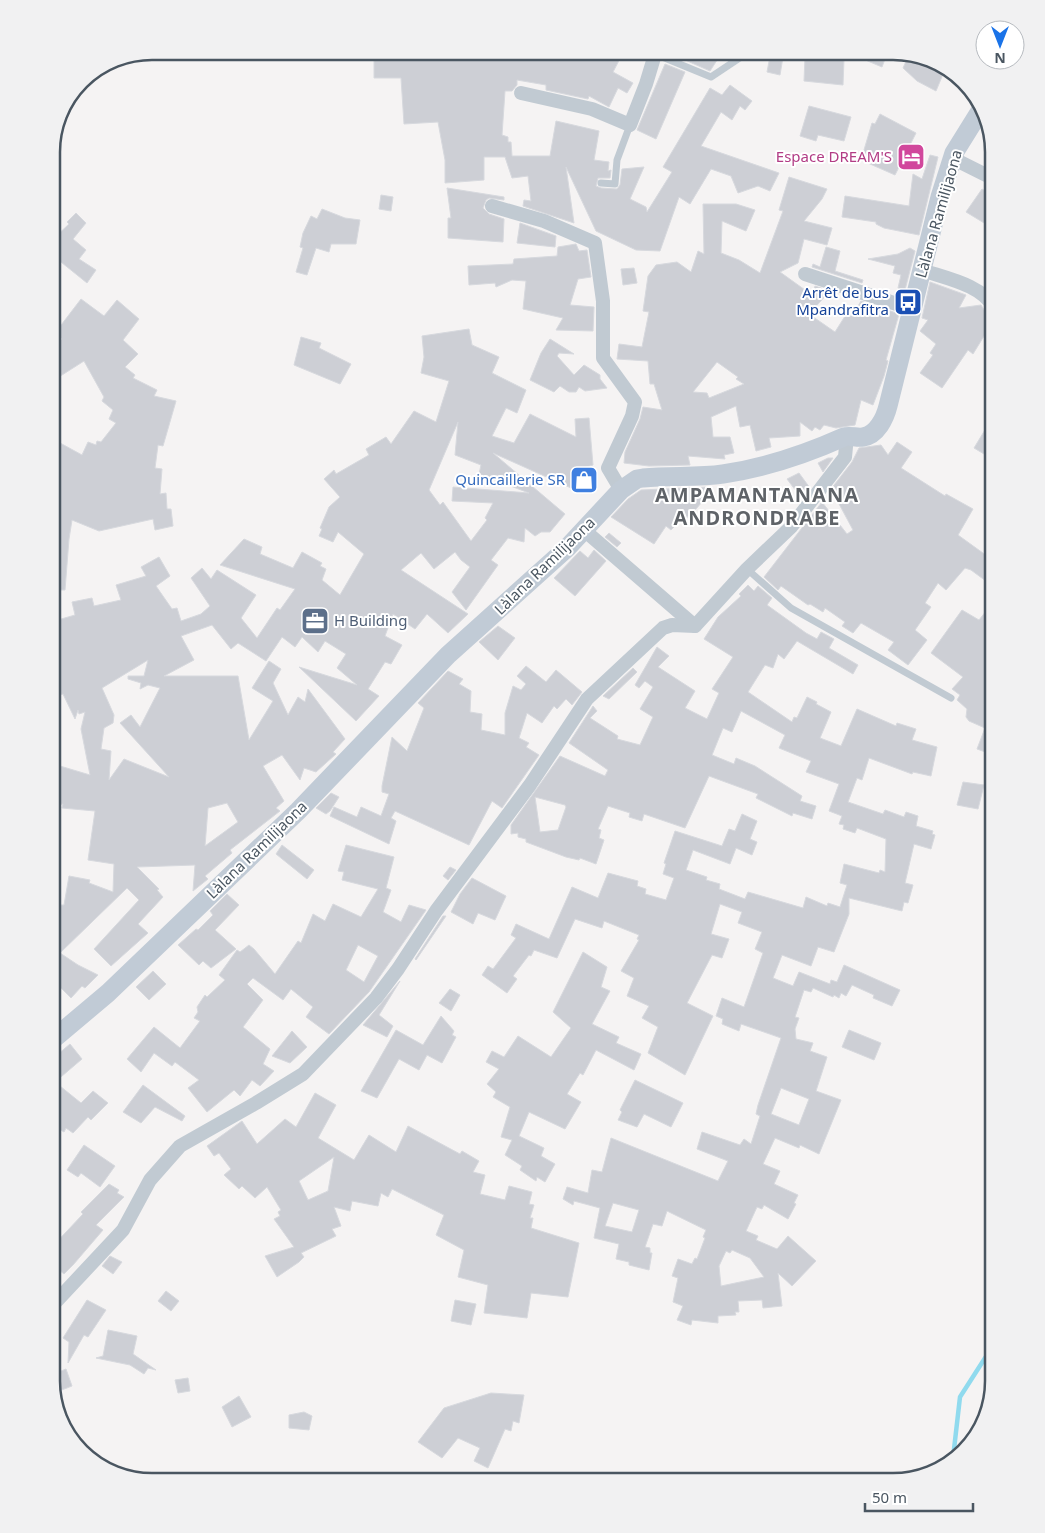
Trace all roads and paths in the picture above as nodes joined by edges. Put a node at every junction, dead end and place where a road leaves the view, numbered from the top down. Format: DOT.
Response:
graph roads {
  1 [pos="653,60"];
  2 [pos="673,60"];
  3 [pos="736,60"];
  4 [pos="520,93"];
  5 [pos="977,115"];
  6 [pos="630,125"];
  7 [pos="952,158"];
  8 [pos="985,175"];
  9 [pos="601,183"];
  10 [pos="492,206"];
  11 [pos="922,270"];
  12 [pos="805,274"];
  13 [pos="985,297"];
  14 [pos="912,309"];
  15 [pos="847,436"];
  16 [pos="621,490"];
  17 [pos="584,530"];
  18 [pos="747,569"];
  19 [pos="695,626"];
  20 [pos="951,698"];
  21 [pos="60,1034"];
  22 [pos="60,1298"];
  1 -- 6 [label="street"];
  2 -- 3 [label="lane"];
  4 -- 6 [label="street"];
  5 -- 7 [label="street, Làlana Ramilijaona"];
  6 -- 9 [label="lane"];
  7 -- 8 [label="street"];
  7 -- 11 [label="street, Làlana Ramilijaona"];
  10 -- 16 [label="street"];
  11 -- 13 [label="street"];
  11 -- 14 [label="street, Làlana Ramilijaona"];
  12 -- 14 [label="street"];
  14 -- 15 [label="street, Làlana Ramilijaona"];
  15 -- 16 [label="street, Làlana Ramilijaona"];
  15 -- 18 [label="street"];
  16 -- 17 [label="street, Làlana Ramilijaona"];
  17 -- 19 [label="street"];
  17 -- 21 [label="street, Làlana Ramilijaona"];
  18 -- 19 [label="street"];
  18 -- 20 [label="lane"];
  19 -- 22 [label="street"];
}
